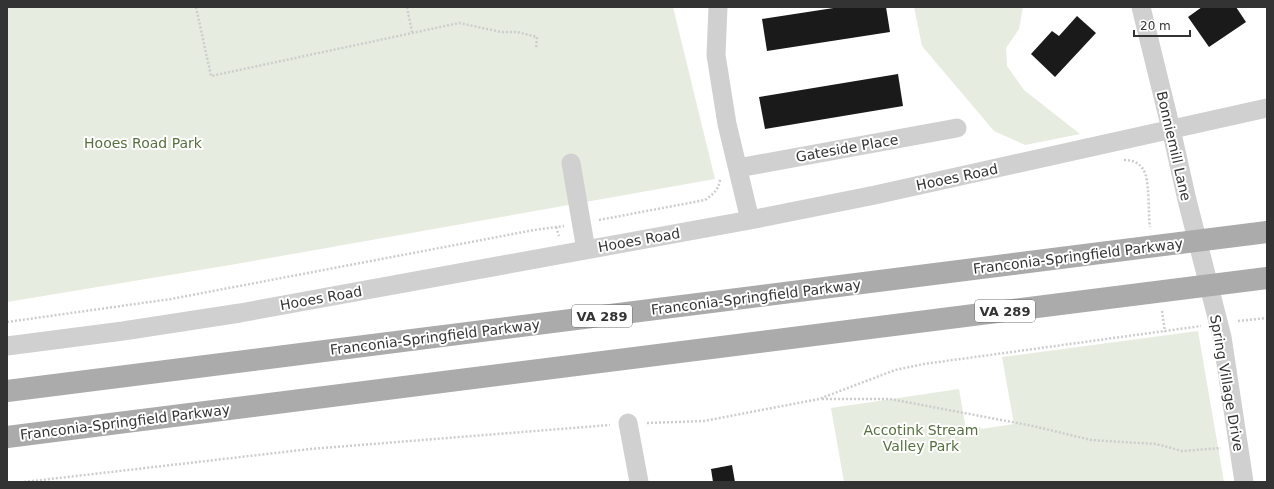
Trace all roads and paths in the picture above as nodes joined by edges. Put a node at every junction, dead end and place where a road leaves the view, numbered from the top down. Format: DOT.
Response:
graph roads {
  1 [pos="196,7"];
  2 [pos="407,7"];
  3 [pos="718,7"];
  4 [pos="1140,7"];
  5 [pos="412,32"];
  6 [pos="536,49"];
  7 [pos="1267,108"];
  8 [pos="957,128"];
  9 [pos="1171,129"];
  10 [pos="571,163"];
  11 [pos="738,168"];
  12 [pos="719,177"];
  13 [pos="750,220"];
  14 [pos="581,223"];
  15 [pos="1267,232"];
  16 [pos="1197,241"];
  17 [pos="586,250"];
  18 [pos="1267,278"];
  19 [pos="1208,285"];
  20 [pos="1259,318"];
  21 [pos="1267,318"];
  22 [pos="7,322"];
  23 [pos="1189,328"];
  24 [pos="7,346"];
  25 [pos="7,391"];
  26 [pos="819,399"];
  27 [pos="628,424"];
  28 [pos="7,437"];
  29 [pos="1238,446"];
  30 [pos="24,482"];
  31 [pos="639,482"];
  32 [pos="1244,482"];
  1 -- 5 [label="path"];
  2 -- 5 [label="path"];
  3 -- 11 [label="street"];
  4 -- 9 [label="street, Bonniemill Lane"];
  5 -- 6 [label="path"];
  7 -- 9 [label="street, Hooes Road"];
  8 -- 11 [label="street, Gateside Place"];
  9 -- 13 [label="street, Hooes Road"];
  9 -- 16 [label="street, Bonniemill Lane"];
  10 -- 14 [label="street"];
  11 -- 13 [label="street"];
  12 -- 14 [label="path"];
  13 -- 17 [label="street, Hooes Road"];
  14 -- 17 [label="street"];
  14 -- 22 [label="path"];
  15 -- 16 [label="main road, Franconia-Springfield Parkway / VA 289"];
  16 -- 19 [label="street, Bonniemill Lane"];
  16 -- 25 [label="main road, Franconia-Springfield Parkway / VA 289"];
  17 -- 24 [label="street, Hooes Road"];
  18 -- 19 [label="main road, Franconia-Springfield Parkway / VA 289"];
  19 -- 28 [label="main road, Franconia-Springfield Parkway / VA 289"];
  19 -- 29 [label="street, Spring Village Drive"];
  20 -- 21 [label="path"];
  23 -- 26 [label="path"];
  26 -- 27 [label="path"];
  26 -- 29 [label="path"];
  27 -- 30 [label="path"];
  27 -- 31 [label="street"];
  29 -- 32 [label="street, Spring Village Drive"];
}
